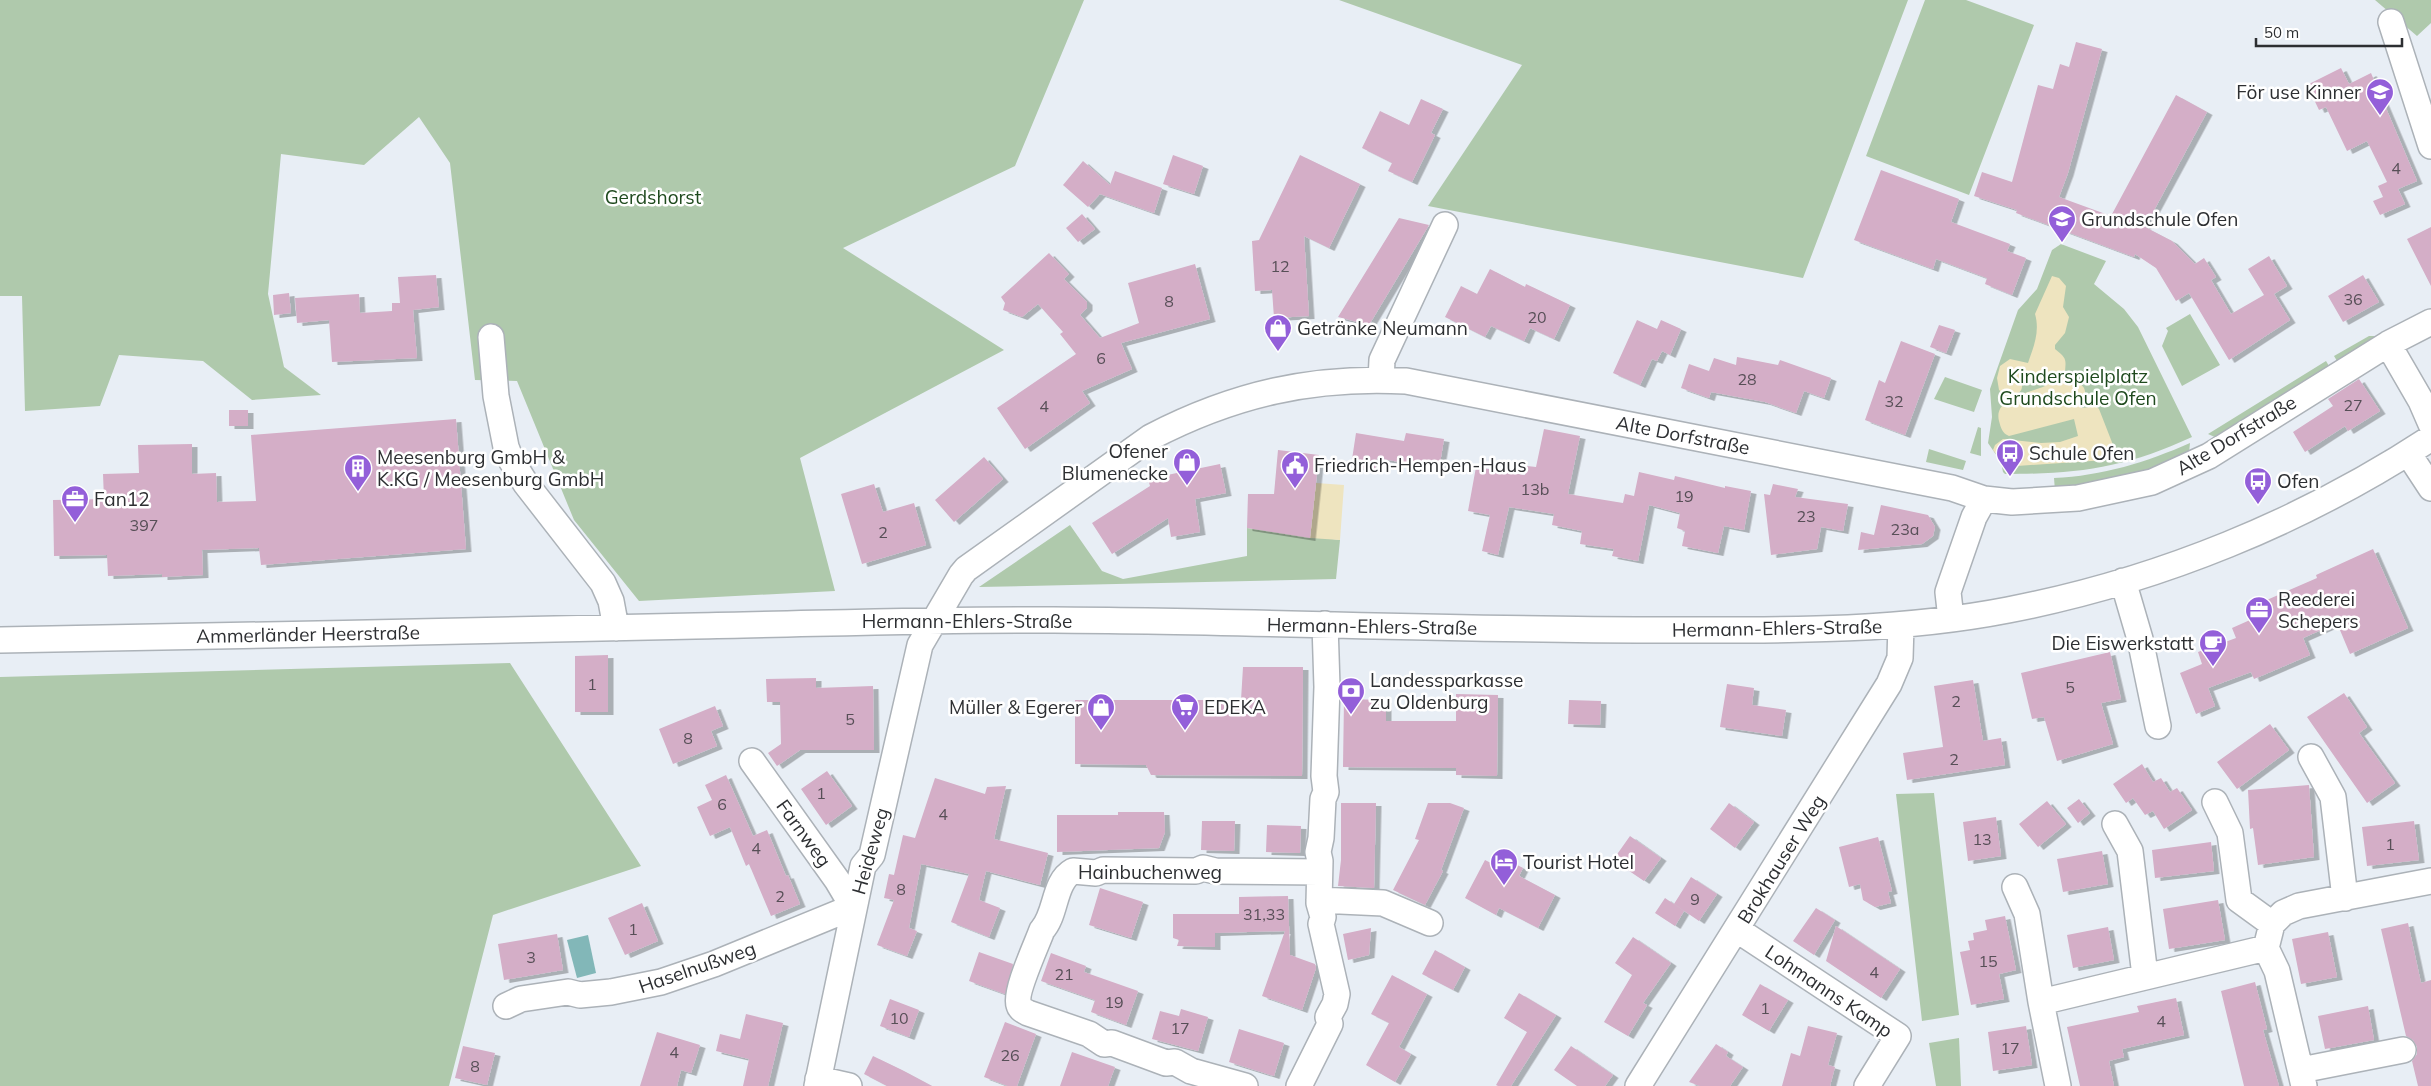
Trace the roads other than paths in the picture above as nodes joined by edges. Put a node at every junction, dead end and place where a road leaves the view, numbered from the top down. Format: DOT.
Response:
graph roads {
  1 [pos="2391,22"];
  2 [pos="2431,146"];
  3 [pos="1445,225"];
  4 [pos="2431,322"];
  5 [pos="491,337"];
  6 [pos="2388,344"];
  7 [pos="1381,380"];
  8 [pos="2431,424"];
  9 [pos="2431,438"];
  10 [pos="2408,453"];
  11 [pos="2431,488"];
  12 [pos="1984,499"];
  13 [pos="2123,581"];
  14 [pos="1951,619"];
  15 [pos="934,621"];
  16 [pos="1325,624"];
  17 [pos="1901,625"];
  18 [pos="616,628"];
  19 [pos="0,640"];
  20 [pos="2158,726"];
  21 [pos="2311,756"];
  22 [pos="752,761"];
  23 [pos="2215,802"];
  24 [pos="2115,824"];
  25 [pos="1320,872"];
  26 [pos="2431,881"];
  27 [pos="2015,887"];
  28 [pos="2344,898"];
  29 [pos="1318,900"];
  30 [pos="854,907"];
  31 [pos="1430,923"];
  32 [pos="2272,924"];
  33 [pos="1736,929"];
  34 [pos="2266,948"];
  35 [pos="2146,976"];
  36 [pos="2040,1002"];
  37 [pos="506,1006"];
  38 [pos="2403,1050"];
  39 [pos="2302,1078"];
  40 [pos="818,1083"];
  41 [pos="849,1086"];
  42 [pos="1245,1086"];
  43 [pos="1299,1086"];
  44 [pos="1638,1086"];
  45 [pos="1867,1086"];
  46 [pos="2058,1086"];
  1 -- 2 [label="street"];
  3 -- 7 [label="street"];
  4 -- 6 [label="street, Alte Dorfstraße"];
  5 -- 18 [label="street"];
  6 -- 8 [label="street"];
  6 -- 12 [label="street, Alte Dorfstraße"];
  7 -- 12 [label="street, Alte Dorfstraße"];
  7 -- 15 [label="street, Alte Dorfstraße"];
  9 -- 10 [label="street, Hermann-Ehlers-Straße"];
  10 -- 11 [label="street"];
  10 -- 13 [label="street, Hermann-Ehlers-Straße"];
  12 -- 14 [label="street"];
  13 -- 14 [label="street, Hermann-Ehlers-Straße"];
  13 -- 20 [label="street"];
  14 -- 17 [label="street, Hermann-Ehlers-Straße"];
  15 -- 16 [label="street, Hermann-Ehlers-Straße"];
  15 -- 18 [label="street, Hermann-Ehlers-Straße"];
  15 -- 30 [label="street, Heideweg"];
  16 -- 17 [label="street, Hermann-Ehlers-Straße"];
  16 -- 25 [label="street"];
  17 -- 33 [label="street, Brokhauser Weg"];
  18 -- 19 [label="street, Ammerländer Heerstraße"];
  21 -- 28 [label="street"];
  22 -- 30 [label="street, Farnweg"];
  23 -- 32 [label="street"];
  24 -- 35 [label="street"];
  25 -- 29 [label="street"];
  25 -- 42 [label="street, Hainbuchenweg"];
  26 -- 28 [label="street"];
  27 -- 36 [label="street"];
  28 -- 32 [label="street"];
  29 -- 31 [label="street"];
  29 -- 43 [label="street"];
  30 -- 37 [label="street, Haselnußweg"];
  30 -- 40 [label="street, Heideweg"];
  32 -- 34 [label="street"];
  33 -- 44 [label="street, Brokhauser Weg"];
  33 -- 45 [label="street, Lohmanns Kamp"];
  34 -- 35 [label="street"];
  34 -- 39 [label="street"];
  35 -- 36 [label="street"];
  36 -- 46 [label="street"];
  38 -- 39 [label="street"];
  40 -- 41 [label="street"];
}
